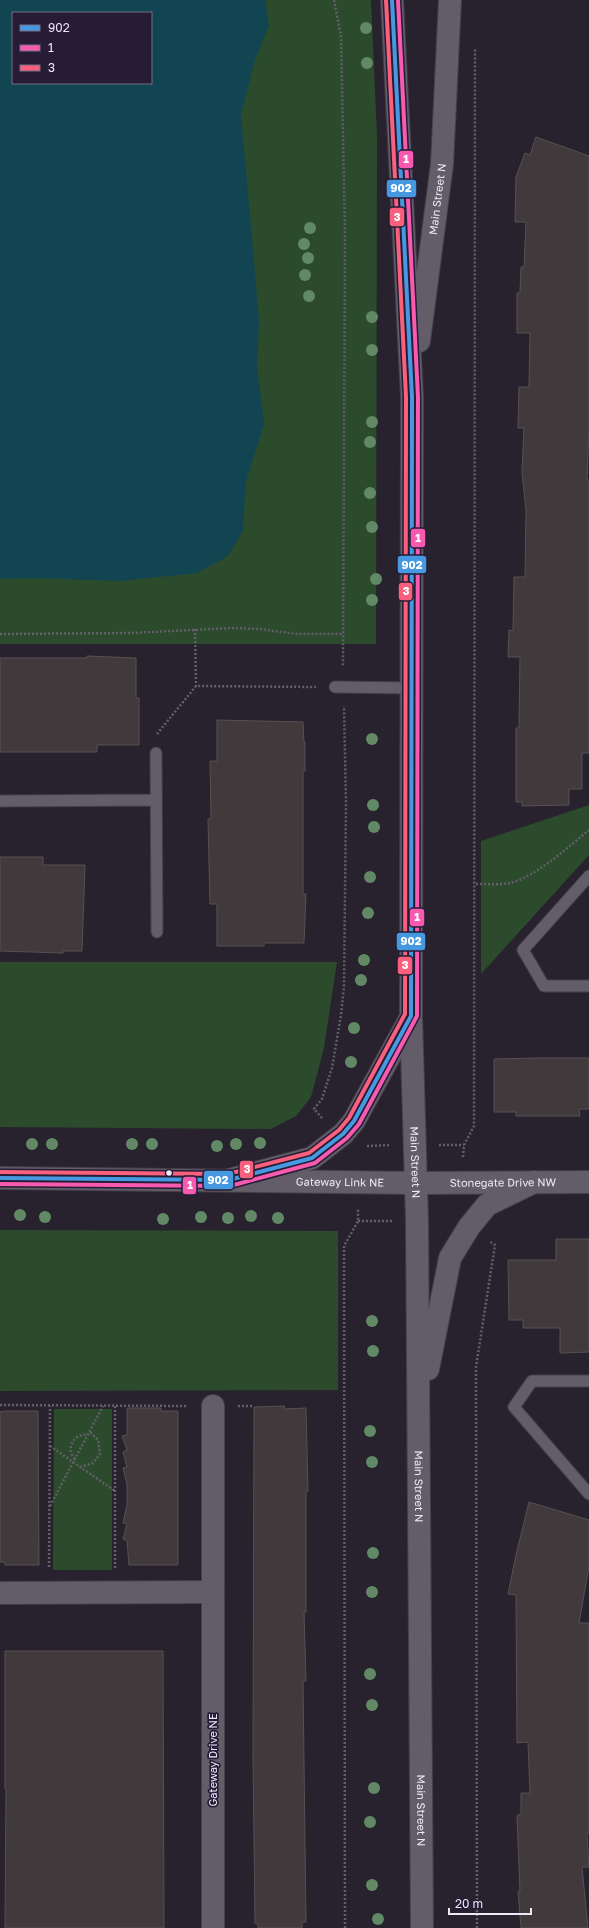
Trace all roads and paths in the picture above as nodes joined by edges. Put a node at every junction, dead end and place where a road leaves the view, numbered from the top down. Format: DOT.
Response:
graph roads {
  1 [pos="334,0"];
  2 [pos="392,0"];
  3 [pos="450,0"];
  4 [pos="475,45"];
  5 [pos="412,397"];
  6 [pos="195,629"];
  7 [pos="0,634"];
  8 [pos="342,634"];
  9 [pos="196,686"];
  10 [pos="339,687"];
  11 [pos="412,688"];
  12 [pos="156,752"];
  13 [pos="156,800"];
  14 [pos="0,801"];
  15 [pos="589,830"];
  16 [pos="589,876"];
  17 [pos="476,884"];
  18 [pos="157,932"];
  19 [pos="589,986"];
  20 [pos="411,1016"];
  21 [pos="314,1109"];
  22 [pos="464,1145"];
  23 [pos="0,1178"];
  24 [pos="229,1180"];
  25 [pos="534,1182"];
  26 [pos="589,1182"];
  27 [pos="417,1183"];
  28 [pos="358,1221"];
  29 [pos="495,1245"];
  30 [pos="589,1381"];
  31 [pos="0,1406"];
  32 [pos="50,1406"];
  33 [pos="103,1406"];
  34 [pos="115,1406"];
  35 [pos="213,1406"];
  36 [pos="253,1406"];
  37 [pos="419,1417"];
  38 [pos="90,1431"];
  39 [pos="88,1436"];
  40 [pos="50,1446"];
  41 [pos="75,1459"];
  42 [pos="73,1462"];
  43 [pos="80,1467"];
  44 [pos="115,1491"];
  45 [pos="589,1494"];
  46 [pos="50,1506"];
  47 [pos="49,1572"];
  48 [pos="115,1572"];
  49 [pos="213,1592"];
  50 [pos="0,1593"];
  51 [pos="213,1928"];
  52 [pos="345,1928"];
  53 [pos="422,1928"];
  54 [pos="477,1928"];
  1 -- 8 [label="path"];
  2 -- 5 [label="street, Main Street N"];
  3 -- 5 [label="street, Main Street N"];
  4 -- 17 [label="path"];
  5 -- 11 [label="street, Main Street N"];
  6 -- 7 [label="path"];
  6 -- 8 [label="path"];
  6 -- 9 [label="path"];
  8 -- 10 [label="path"];
  9 -- 10 [label="path"];
  9 -- 12 [label="path"];
  10 -- 11 [label="lane"];
  10 -- 21 [label="path"];
  11 -- 20 [label="street, Main Street N"];
  12 -- 13 [label="lane"];
  13 -- 14 [label="lane"];
  13 -- 18 [label="lane"];
  15 -- 17 [label="path"];
  16 -- 19 [label="lane"];
  17 -- 22 [label="path"];
  20 -- 24 [label="street"];
  20 -- 27 [label="street, Main Street N"];
  23 -- 24 [label="street, Gateway Link NE"];
  24 -- 27 [label="street, Gateway Link NE"];
  25 -- 26 [label="street, Stonegate Drive NW"];
  25 -- 27 [label="street, Stonegate Drive NW"];
  25 -- 37 [label="street"];
  27 -- 37 [label="street, Main Street N"];
  28 -- 52 [label="path"];
  29 -- 54 [label="path"];
  30 -- 45 [label="lane"];
  31 -- 32 [label="path"];
  32 -- 33 [label="path"];
  32 -- 40 [label="path"];
  33 -- 34 [label="path"];
  33 -- 38 [label="path"];
  34 -- 35 [label="path"];
  34 -- 44 [label="path"];
  35 -- 36 [label="path"];
  35 -- 49 [label="street, Gateway Drive NE"];
  37 -- 53 [label="street, Main Street N"];
  38 -- 39 [label="path"];
  38 -- 43 [label="path"];
  39 -- 41 [label="path"];
  39 -- 41 [label="path"];
  40 -- 42 [label="path"];
  40 -- 46 [label="path"];
  41 -- 42 [label="path"];
  42 -- 43 [label="path"];
  42 -- 46 [label="path"];
  43 -- 44 [label="path"];
  44 -- 48 [label="path"];
  46 -- 47 [label="path"];
  49 -- 50 [label="street"];
  49 -- 51 [label="street, Gateway Drive NE"];
}
